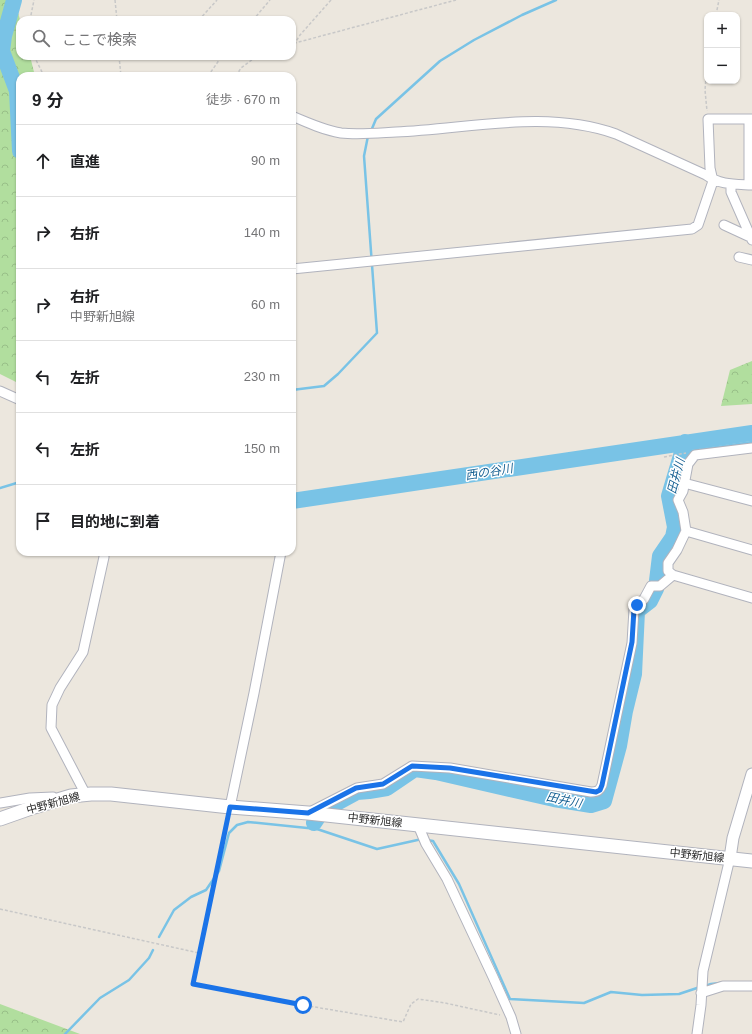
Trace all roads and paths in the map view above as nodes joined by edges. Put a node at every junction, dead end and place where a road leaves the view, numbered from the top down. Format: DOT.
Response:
graph roads {
  1 [pos="34,0"];
  2 [pos="115,0"];
  3 [pos="216,0"];
  4 [pos="270,0"];
  5 [pos="331,0"];
  6 [pos="456,0"];
  7 [pos="719,0"];
  8 [pos="717,12"];
  9 [pos="31,16"];
  10 [pos="117,16"];
  11 [pos="202,16"];
  12 [pos="256,16"];
  13 [pos="296,41"];
  14 [pos="296,43"];
  15 [pos="36,60"];
  16 [pos="119,60"];
  17 [pos="219,60"];
  18 [pos="252,60"];
  19 [pos="42,72"];
  20 [pos="121,72"];
  21 [pos="211,72"];
  22 [pos="238,72"];
  23 [pos="706,84"];
  24 [pos="296,118"];
  25 [pos="708,119"];
  26 [pos="750,119"];
  27 [pos="713,181"];
  28 [pos="731,185"];
  29 [pos="750,185"];
  30 [pos="724,225"];
  31 [pos="751,238"];
  32 [pos="739,257"];
  33 [pos="752,260"];
  34 [pos="296,269"];
  35 [pos="0,391"];
  36 [pos="16,398"];
  37 [pos="752,448"];
  38 [pos="684,483"];
  39 [pos="752,500"];
  40 [pos="686,531"];
  41 [pos="752,550"];
  42 [pos="104,556"];
  43 [pos="280,556"];
  44 [pos="673,575"];
  45 [pos="752,598"];
  46 [pos="752,774"];
  47 [pos="86,795"];
  48 [pos="71,796"];
  49 [pos="0,803"];
  50 [pos="230,807"];
  51 [pos="308,813"];
  52 [pos="0,819"];
  53 [pos="418,825"];
  54 [pos="730,858"];
  55 [pos="752,861"];
  56 [pos="0,909"];
  57 [pos="199,953"];
  58 [pos="752,986"];
  59 [pos="701,992"];
  60 [pos="511,1017"];
  61 [pos="516,1034"];
  62 [pos="697,1034"];
  1 -- 9 [label="path"];
  2 -- 10 [label="path"];
  3 -- 11 [label="path"];
  4 -- 12 [label="path"];
  5 -- 13 [label="path"];
  6 -- 14 [label="path"];
  7 -- 8 [label="path"];
  15 -- 19 [label="path"];
  16 -- 20 [label="path"];
  17 -- 21 [label="path"];
  18 -- 22 [label="path"];
  23 -- 25 [label="path"];
  24 -- 27 [label="street"];
  25 -- 26 [label="street"];
  25 -- 27 [label="street"];
  26 -- 29 [label="street"];
  27 -- 28 [label="street"];
  27 -- 34 [label="street"];
  28 -- 29 [label="street"];
  28 -- 31 [label="street"];
  30 -- 31 [label="street"];
  32 -- 33 [label="street"];
  35 -- 36 [label="street"];
  37 -- 38 [label="street"];
  38 -- 39 [label="street"];
  38 -- 40 [label="street"];
  40 -- 41 [label="street"];
  40 -- 44 [label="street"];
  42 -- 47 [label="street"];
  43 -- 50 [label="street"];
  44 -- 45 [label="street"];
  44 -- 51 [label="street"];
  46 -- 54 [label="street"];
  47 -- 48 [label="main road, 中野新旭線"];
  47 -- 50 [label="main road, 中野新旭線"];
  48 -- 49 [label="street"];
  48 -- 52 [label="main road, 中野新旭線"];
  50 -- 51 [label="main road, 中野新旭線"];
  50 -- 57 [label="path"];
  51 -- 53 [label="main road, 中野新旭線"];
  53 -- 54 [label="main road, 中野新旭線"];
  53 -- 60 [label="street"];
  54 -- 55 [label="main road, 中野新旭線"];
  54 -- 59 [label="street"];
  56 -- 57 [label="path"];
  57 -- 60 [label="path"];
  58 -- 59 [label="street"];
  59 -- 62 [label="street"];
  60 -- 61 [label="street"];
}
